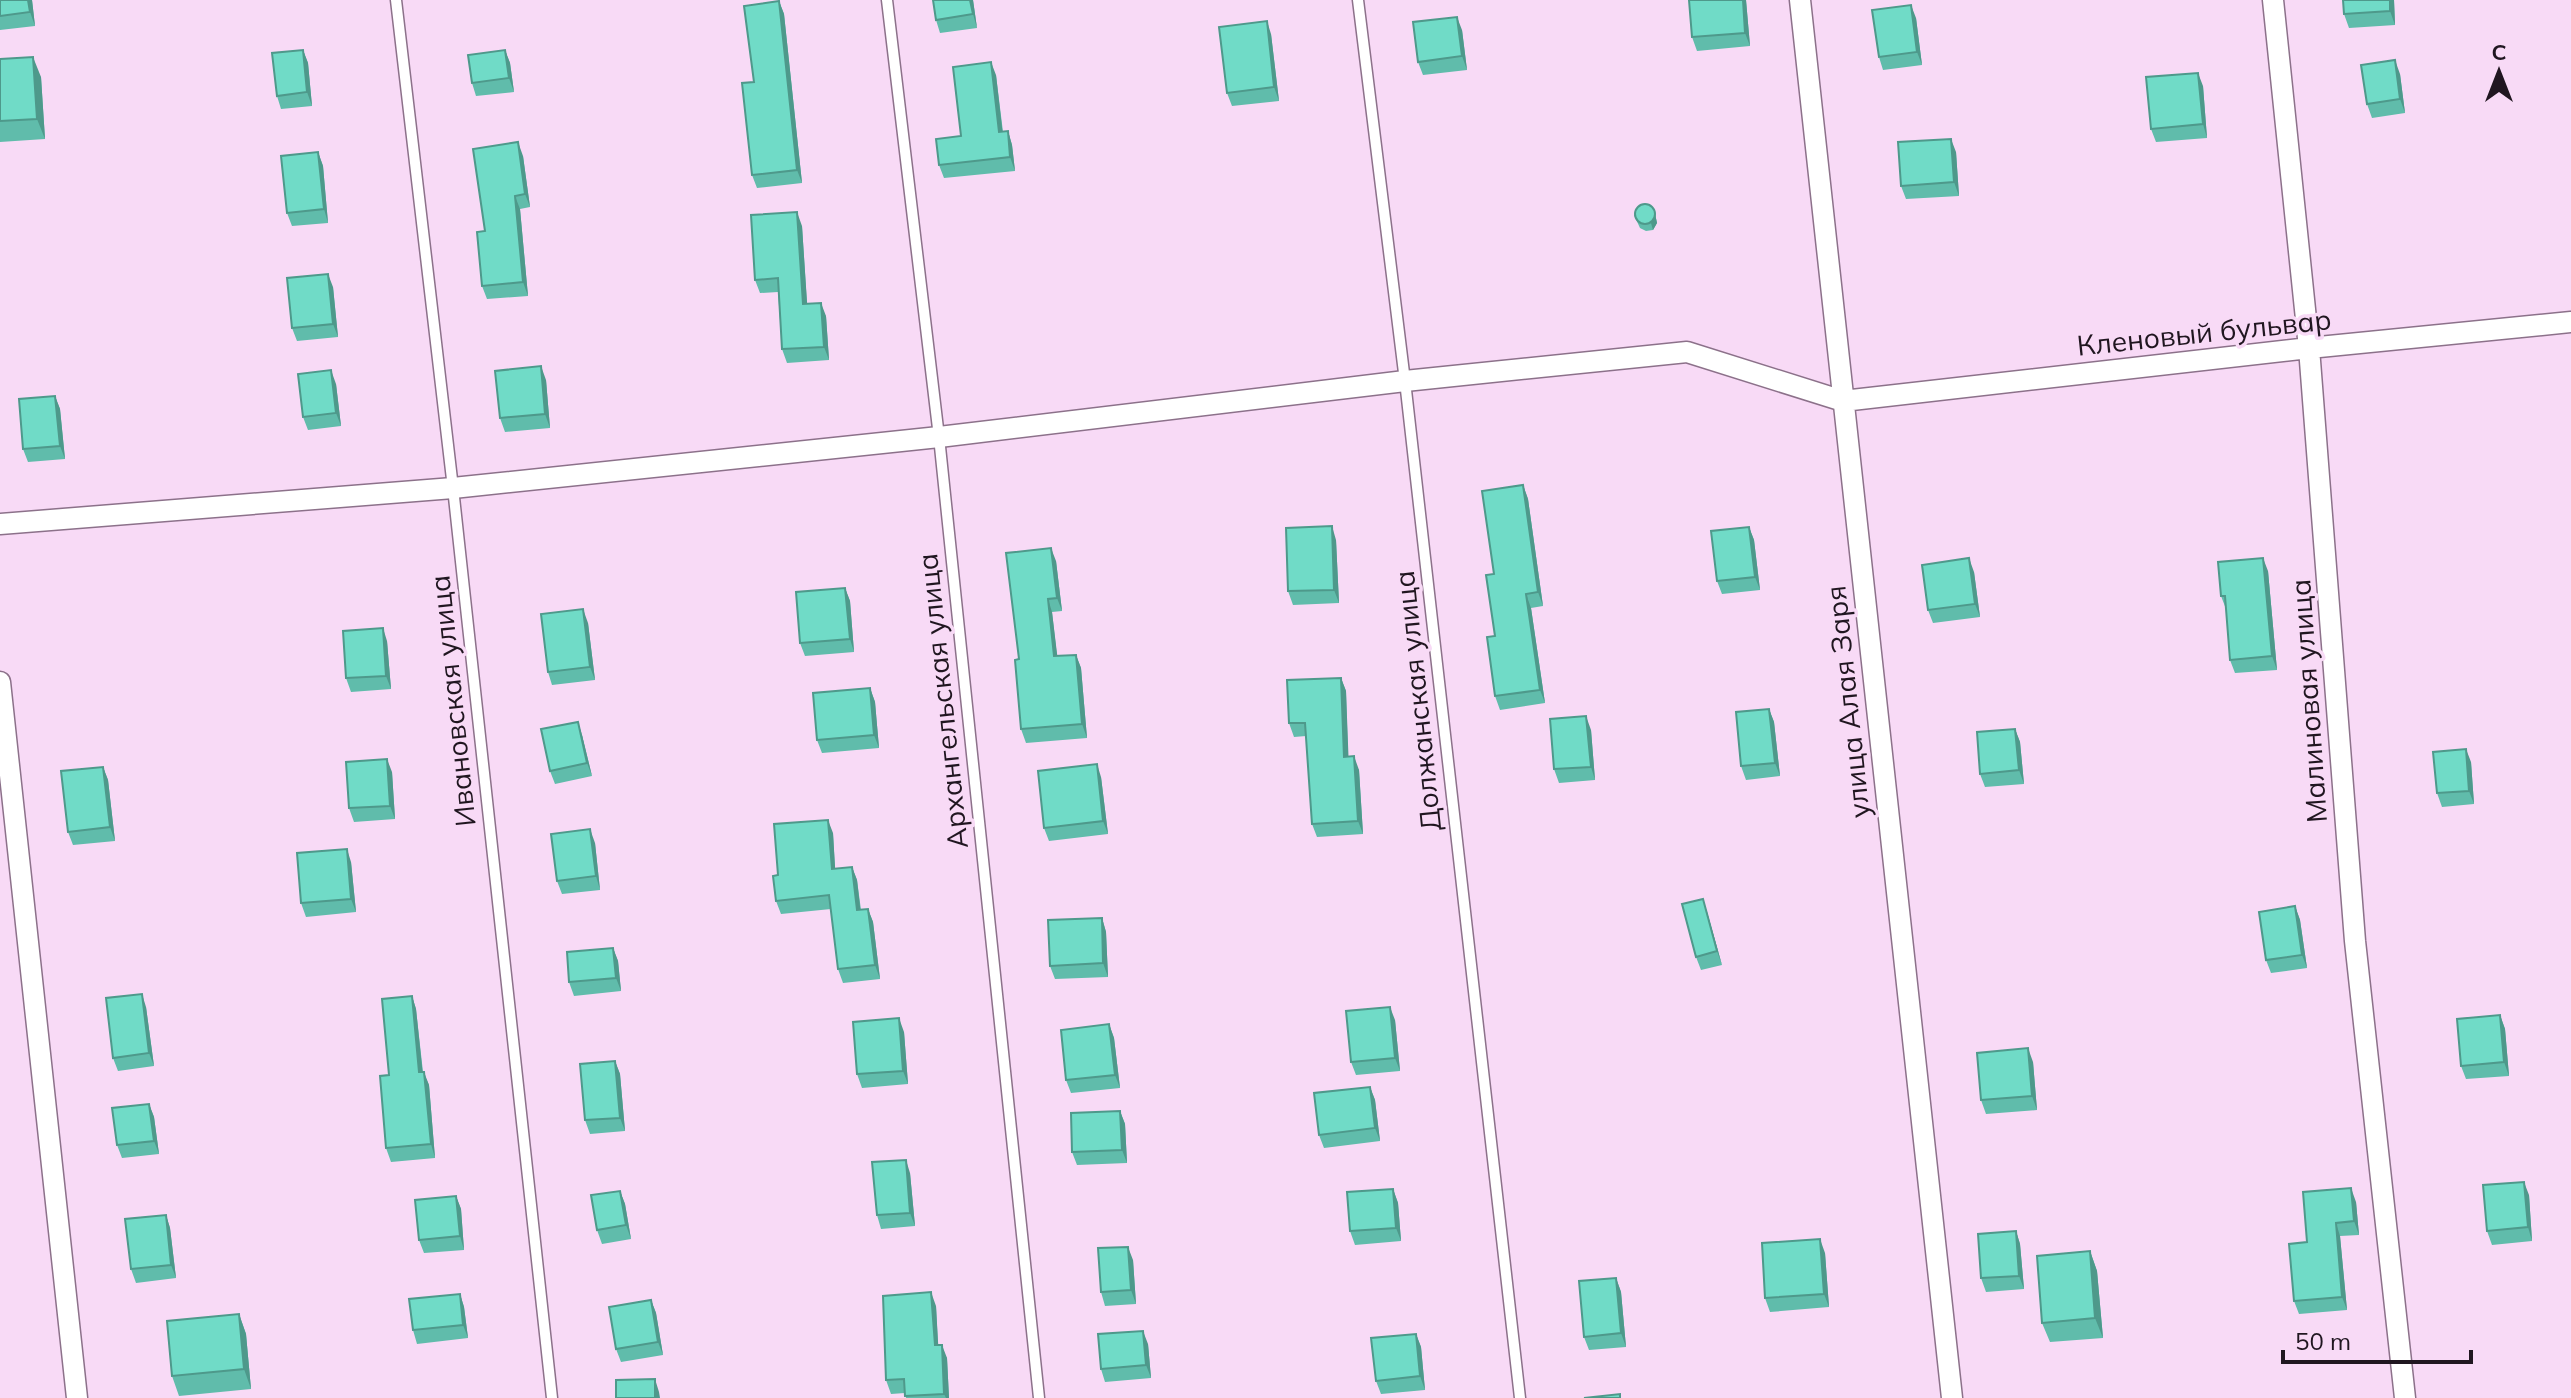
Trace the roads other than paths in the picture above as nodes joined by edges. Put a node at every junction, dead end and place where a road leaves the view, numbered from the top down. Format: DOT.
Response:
graph roads {
  1 [pos="396,0"];
  2 [pos="887,0"];
  3 [pos="1358,0"];
  4 [pos="1800,0"];
  5 [pos="2273,0"];
  6 [pos="2571,322"];
  7 [pos="2309,348"];
  8 [pos="1405,381"];
  9 [pos="1843,401"];
  10 [pos="939,437"];
  11 [pos="453,488"];
  12 [pos="0,524"];
  13 [pos="0,682"];
  14 [pos="77,1398"];
  15 [pos="552,1398"];
  16 [pos="1039,1398"];
  17 [pos="1520,1398"];
  18 [pos="1952,1398"];
  19 [pos="2405,1398"];
  1 -- 11 [label="lane, Ивановская улица"];
  2 -- 10 [label="lane, Архангельская улица"];
  3 -- 8 [label="lane, Должанская улица"];
  4 -- 9 [label="street, улица Алая Заря"];
  5 -- 7 [label="street, Малиновая улица"];
  6 -- 7 [label="street, Кленовый бульвар"];
  7 -- 9 [label="street, Кленовый бульвар"];
  7 -- 19 [label="street, Малиновая улица"];
  8 -- 9 [label="street"];
  8 -- 10 [label="street"];
  8 -- 17 [label="lane, Должанская улица"];
  9 -- 18 [label="street, улица Алая Заря"];
  10 -- 11 [label="street"];
  10 -- 16 [label="lane, Архангельская улица"];
  11 -- 12 [label="street"];
  11 -- 15 [label="lane, Ивановская улица"];
  13 -- 14 [label="street"];
}
